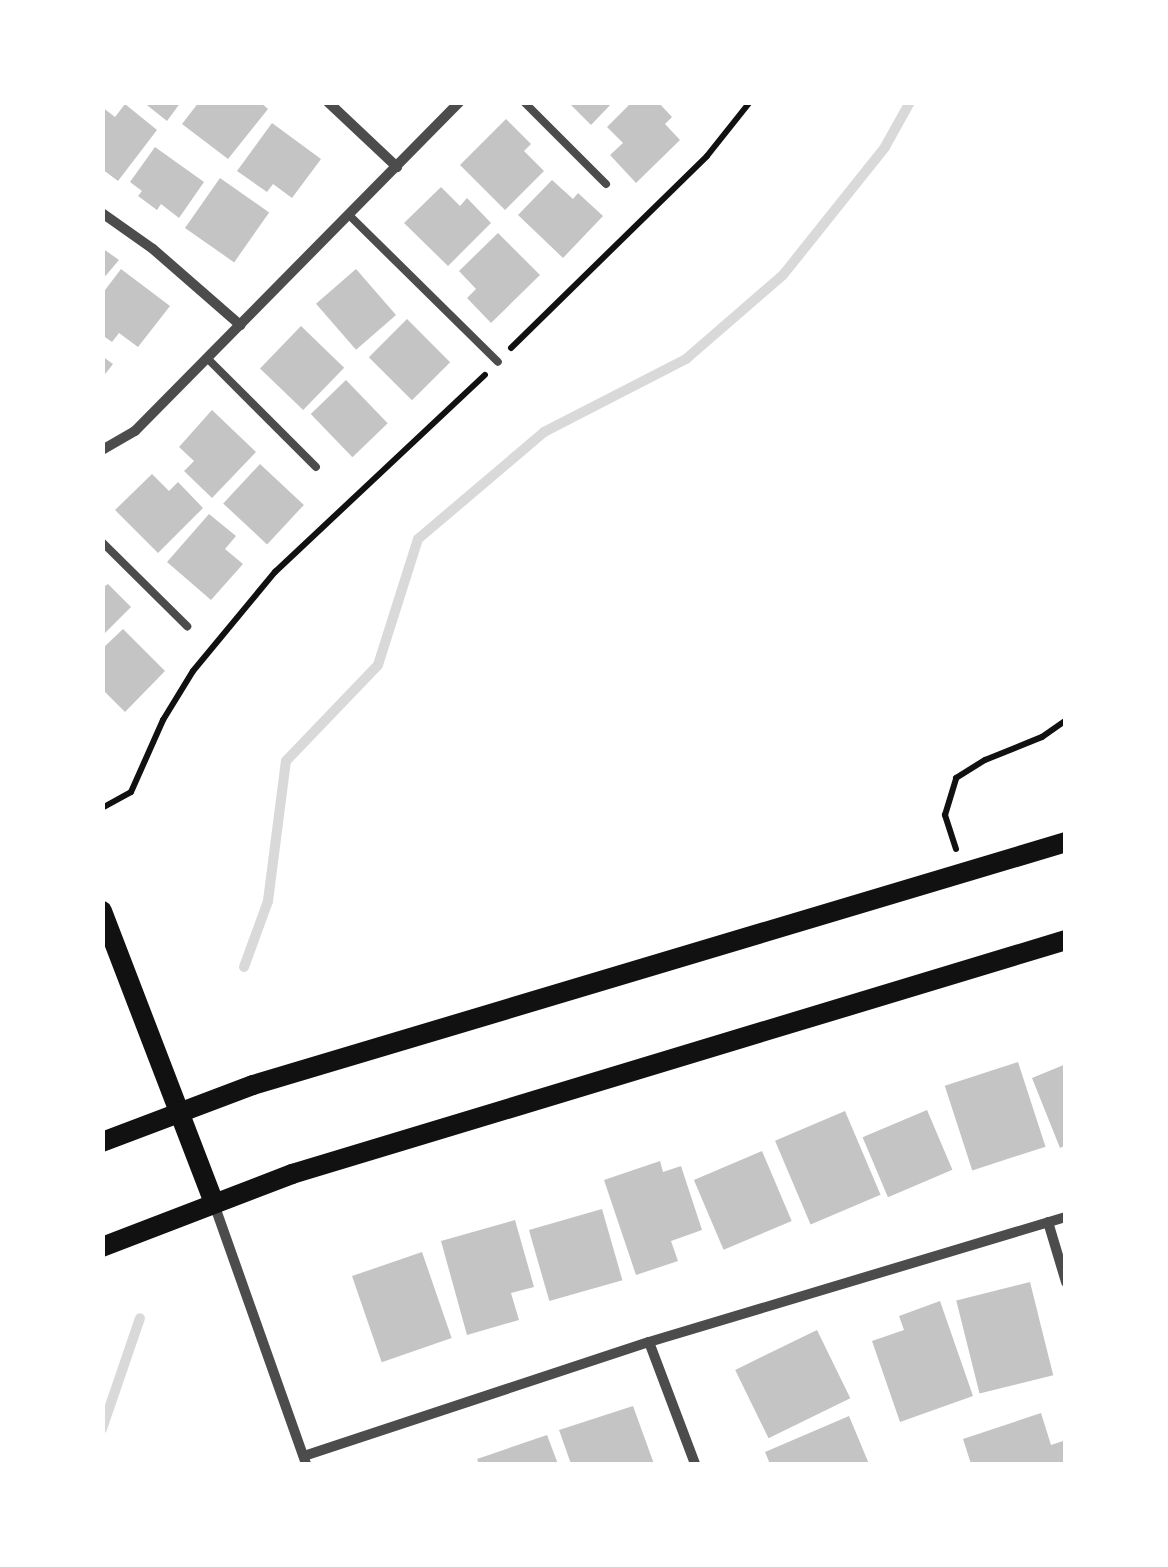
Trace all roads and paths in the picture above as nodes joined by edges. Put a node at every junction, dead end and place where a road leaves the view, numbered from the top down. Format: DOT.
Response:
graph roads {
  1 [pos="328,102"];
  2 [pos="460,102"];
  3 [pos="524,102"];
  4 [pos="750,102"];
  5 [pos="397,167"];
  6 [pos="606,184"];
  7 [pos="102,213"];
  8 [pos="349,215"];
  9 [pos="240,325"];
  10 [pos="207,358"];
  11 [pos="498,362"];
  12 [pos="102,450"];
  13 [pos="316,467"];
  14 [pos="102,542"];
  15 [pos="187,626"];
  16 [pos="1066,720"];
  17 [pos="102,808"];
  18 [pos="1066,842"];
  19 [pos="963,872"];
  20 [pos="102,911"];
  21 [pos="1066,940"];
  22 [pos="179,1110"];
  23 [pos="102,1142"];
  24 [pos="214,1203"];
  25 [pos="1066,1217"];
  26 [pos="1048,1222"];
  27 [pos="102,1247"];
  28 [pos="1066,1282"];
  29 [pos="648,1342"];
  30 [pos="305,1460"];
  31 [pos="696,1464"];
  1 -- 5 [label="street"];
  2 -- 5 [label="street"];
  3 -- 6 [label="lane"];
  4 -- 11 [label="path"];
  5 -- 8 [label="street"];
  7 -- 9 [label="street"];
  8 -- 9 [label="street"];
  8 -- 11 [label="lane"];
  9 -- 10 [label="street"];
  10 -- 12 [label="street"];
  10 -- 13 [label="lane"];
  11 -- 17 [label="path"];
  14 -- 15 [label="lane"];
  16 -- 19 [label="path"];
  18 -- 19 [label="main road"];
  19 -- 22 [label="main road"];
  20 -- 22 [label="main road"];
  21 -- 24 [label="main road"];
  22 -- 23 [label="main road"];
  22 -- 24 [label="main road"];
  24 -- 27 [label="main road"];
  24 -- 30 [label="street"];
  25 -- 26 [label="street"];
  26 -- 28 [label="street"];
  26 -- 29 [label="street"];
  29 -- 30 [label="street"];
  29 -- 31 [label="street"];
}
